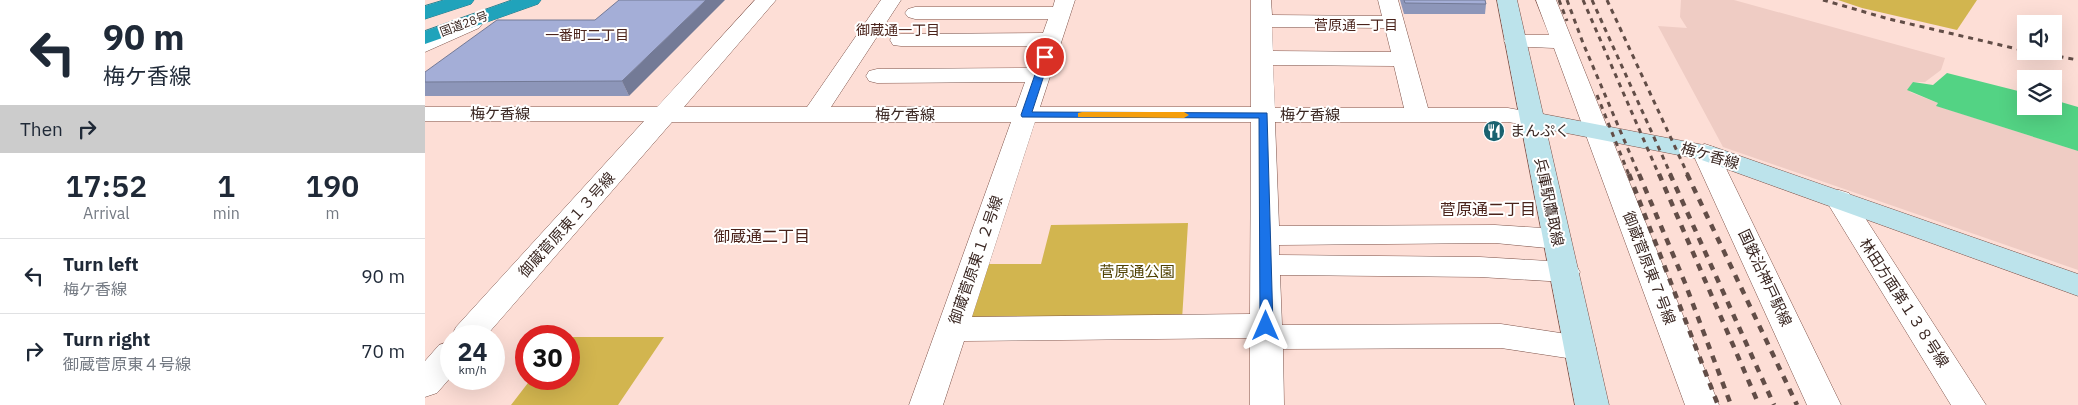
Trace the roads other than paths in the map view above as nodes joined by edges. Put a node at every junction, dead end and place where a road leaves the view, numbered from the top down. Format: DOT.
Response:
graph roads {
  1 [pos="464,0"];
  2 [pos="531,0"];
  3 [pos="766,0"];
  4 [pos="891,0"];
  5 [pos="1388,0"];
  6 [pos="1507,0"];
  7 [pos="1546,0"];
  8 [pos="1062,6"];
  9 [pos="505,10"];
  10 [pos="1261,10"];
  11 [pos="425,13"];
  12 [pos="915,13"];
  13 [pos="1393,22"];
  14 [pos="425,38"];
  15 [pos="1051,39"];
  16 [pos="901,40"];
  17 [pos="1515,41"];
  18 [pos="1562,42"];
  19 [pos="425,45"];
  20 [pos="1263,58"];
  21 [pos="1403,60"];
  22 [pos="1039,74"];
  23 [pos="877,76"];
  24 [pos="908,77"];
  25 [pos="425,114"];
  26 [pos="666,114"];
  27 [pos="814,115"];
  28 [pos="885,115"];
  29 [pos="1026,115"];
  30 [pos="1264,115"];
  31 [pos="1418,115"];
  32 [pos="1532,119"];
  33 [pos="1597,130"];
  34 [pos="1705,152"];
  35 [pos="1839,200"];
  36 [pos="1265,236"];
  37 [pos="1557,239"];
  38 [pos="1266,265"];
  39 [pos="1565,272"];
  40 [pos="2078,284"];
  41 [pos="477,325"];
  42 [pos="952,329"];
  43 [pos="1267,332"];
  44 [pos="1580,348"];
  45 [pos="440,367"];
  46 [pos="425,384"];
  47 [pos="926,405"];
  48 [pos="1267,405"];
  49 [pos="1592,405"];
  50 [pos="1702,405"];
  51 [pos="1824,405"];
  52 [pos="1969,405"];
  1 -- 11 [label="highway, 国道28号"];
  2 -- 9 [label="highway, 国道28号"];
  3 -- 26 [label="street, 御蔵菅原東１３号線"];
  4 -- 27 [label="street"];
  5 -- 13 [label="street"];
  6 -- 17 [label="street, 兵庫駅鷹取線"];
  7 -- 18 [label="street, 御蔵菅原東７号線"];
  8 -- 12 [label="street"];
  8 -- 15 [label="street, 御蔵菅原東１２号線"];
  9 -- 14 [label="highway, 国道28号"];
  9 -- 19 [label="street"];
  10 -- 13 [label="street"];
  10 -- 20 [label="street"];
  13 -- 21 [label="street"];
  15 -- 16 [label="street"];
  15 -- 22 [label="street, 御蔵菅原東１２号線"];
  17 -- 18 [label="street"];
  17 -- 32 [label="street, 兵庫駅鷹取線"];
  18 -- 33 [label="street, 御蔵菅原東７号線"];
  20 -- 21 [label="street"];
  20 -- 30 [label="street"];
  21 -- 31 [label="street"];
  22 -- 24 [label="street"];
  22 -- 29 [label="street, 御蔵菅原東１２号線"];
  23 -- 24 [label="street"];
  24 -- 28 [label="street"];
  25 -- 26 [label="street, 梅ケ香線"];
  26 -- 27 [label="street, 梅ケ香線"];
  26 -- 41 [label="street, 御蔵菅原東１３号線"];
  27 -- 28 [label="street, 梅ケ香線"];
  28 -- 29 [label="street, 梅ケ香線"];
  29 -- 30 [label="street, 梅ケ香線"];
  29 -- 42 [label="street, 御蔵菅原東１２号線"];
  30 -- 31 [label="street, 梅ケ香線"];
  30 -- 36 [label="street"];
  31 -- 32 [label="street, 梅ケ香線"];
  32 -- 33 [label="street, 梅ケ香線"];
  32 -- 37 [label="street, 兵庫駅鷹取線"];
  33 -- 34 [label="street, 梅ケ香線"];
  33 -- 50 [label="street, 御蔵菅原東７号線"];
  34 -- 35 [label="street, 梅ケ香線"];
  34 -- 51 [label="street, 国鉄沿神戸駅線"];
  35 -- 40 [label="street, 梅ケ香線"];
  35 -- 52 [label="street, 林田方面第１３８号線"];
  36 -- 37 [label="street"];
  36 -- 38 [label="street"];
  37 -- 39 [label="street, 兵庫駅鷹取線"];
  38 -- 39 [label="street"];
  38 -- 43 [label="street"];
  39 -- 44 [label="street, 兵庫駅鷹取線"];
  42 -- 43 [label="street"];
  42 -- 47 [label="street, 御蔵菅原東１２号線"];
  43 -- 44 [label="street"];
  43 -- 48 [label="street"];
  44 -- 49 [label="street, 兵庫駅鷹取線"];
  45 -- 46 [label="street"];
}
